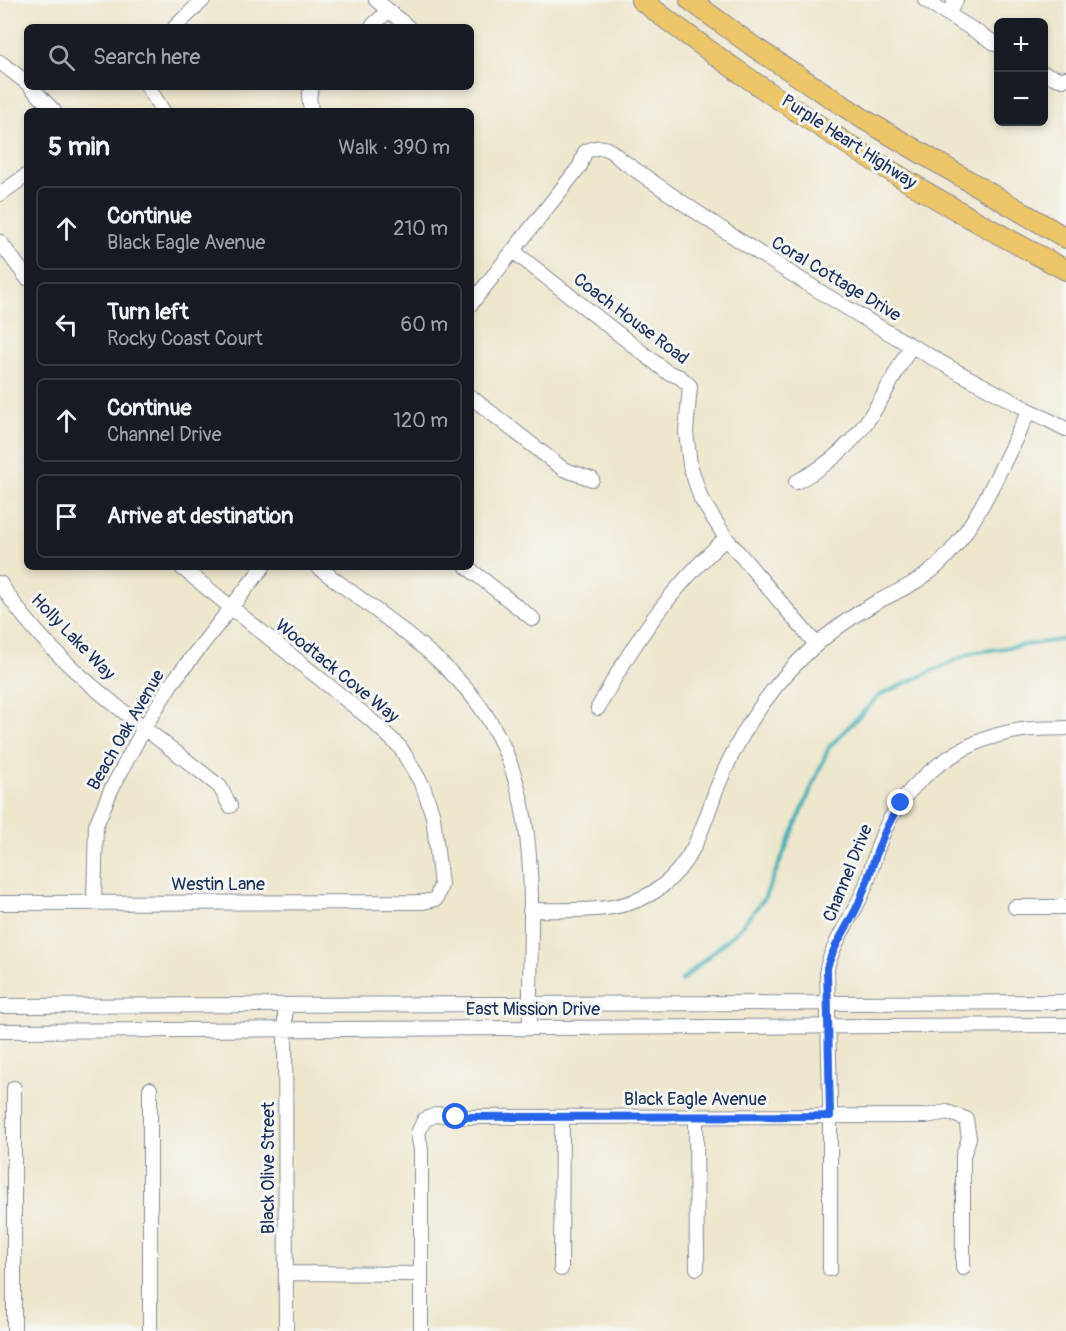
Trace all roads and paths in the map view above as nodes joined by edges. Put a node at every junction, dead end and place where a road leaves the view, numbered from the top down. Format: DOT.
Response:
graph roads {
  1 [pos="203,0"];
  2 [pos="376,0"];
  3 [pos="641,0"];
  4 [pos="690,0"];
  5 [pos="925,0"];
  6 [pos="956,0"];
  7 [pos="388,11"];
  8 [pos="948,14"];
  9 [pos="178,24"];
  10 [pos="374,24"];
  11 [pos="404,24"];
  12 [pos="994,42"];
  13 [pos="0,62"];
  14 [pos="1048,75"];
  15 [pos="1066,78"];
  16 [pos="24,81"];
  17 [pos="34,90"];
  18 [pos="150,90"];
  19 [pos="310,91"];
  20 [pos="51,108"];
  21 [pos="162,108"];
  22 [pos="311,108"];
  23 [pos="24,177"];
  24 [pos="0,194"];
  25 [pos="1066,238"];
  26 [pos="0,242"];
  27 [pos="513,251"];
  28 [pos="1066,270"];
  29 [pos="24,274"];
  30 [pos="474,300"];
  31 [pos="911,345"];
  32 [pos="474,399"];
  33 [pos="1029,411"];
  34 [pos="1066,429"];
  35 [pos="592,479"];
  36 [pos="796,482"];
  37 [pos="726,538"];
  38 [pos="184,570"];
  39 [pos="261,570"];
  40 [pos="322,570"];
  41 [pos="471,570"];
  42 [pos="1,588"];
  43 [pos="230,609"];
  44 [pos="533,619"];
  45 [pos="816,643"];
  46 [pos="598,708"];
  47 [pos="144,728"];
  48 [pos="1066,728"];
  49 [pos="231,806"];
  50 [pos="436,898"];
  51 [pos="94,902"];
  52 [pos="0,903"];
  53 [pos="1066,906"];
  54 [pos="1015,907"];
  55 [pos="530,910"];
  56 [pos="827,1002"];
  57 [pos="1066,1002"];
  58 [pos="285,1005"];
  59 [pos="530,1005"];
  60 [pos="0,1006"];
  61 [pos="1066,1024"];
  62 [pos="530,1026"];
  63 [pos="830,1026"];
  64 [pos="285,1028"];
  65 [pos="0,1031"];
  66 [pos="14,1088"];
  67 [pos="150,1089"];
  68 [pos="830,1116"];
  69 [pos="696,1117"];
  70 [pos="562,1118"];
  71 [pos="697,1268"];
  72 [pos="963,1268"];
  73 [pos="561,1269"];
  74 [pos="830,1269"];
  75 [pos="286,1273"];
  76 [pos="421,1274"];
  77 [pos="14,1331"];
  78 [pos="150,1331"];
  79 [pos="286,1331"];
  80 [pos="421,1331"];
  1 -- 9 [label="street"];
  2 -- 7 [label="street"];
  3 -- 28 [label="highway, Purple Heart Highway"];
  4 -- 25 [label="highway, Purple Heart Highway"];
  5 -- 8 [label="street"];
  6 -- 8 [label="street"];
  7 -- 10 [label="street"];
  7 -- 11 [label="street"];
  8 -- 12 [label="street"];
  13 -- 16 [label="street"];
  14 -- 15 [label="street"];
  17 -- 20 [label="street"];
  18 -- 21 [label="street"];
  19 -- 22 [label="street"];
  23 -- 24 [label="street"];
  26 -- 29 [label="street"];
  27 -- 30 [label="street"];
  27 -- 31 [label="street, Coral Cottage Drive"];
  27 -- 37 [label="street, Coach House Road"];
  31 -- 33 [label="street, Coral Cottage Drive"];
  31 -- 36 [label="street"];
  32 -- 35 [label="street"];
  33 -- 34 [label="street, Coral Cottage Drive"];
  33 -- 45 [label="street"];
  37 -- 45 [label="street, Coach House Road"];
  37 -- 46 [label="street"];
  38 -- 43 [label="street, Woodtack Cove Way"];
  39 -- 43 [label="street, Beach Oak Avenue"];
  40 -- 55 [label="street"];
  41 -- 44 [label="street"];
  42 -- 47 [label="street, Holly Lake Way"];
  43 -- 47 [label="street, Beach Oak Avenue"];
  43 -- 50 [label="street, Woodtack Cove Way"];
  45 -- 55 [label="street"];
  47 -- 49 [label="street, Holly Lake Way"];
  47 -- 51 [label="street, Beach Oak Avenue"];
  48 -- 56 [label="street, Channel Drive"];
  50 -- 51 [label="street, Westin Lane"];
  51 -- 52 [label="street, Westin Lane"];
  53 -- 54 [label="street"];
  55 -- 59 [label="street"];
  56 -- 57 [label="street, East Mission Drive"];
  56 -- 59 [label="street, East Mission Drive"];
  56 -- 63 [label="street, Channel Drive"];
  58 -- 59 [label="street, East Mission Drive"];
  58 -- 60 [label="street, East Mission Drive"];
  58 -- 64 [label="street, Black Olive Street"];
  59 -- 62 [label="street"];
  61 -- 63 [label="street, East Mission Drive"];
  62 -- 63 [label="street, East Mission Drive"];
  62 -- 64 [label="street, East Mission Drive"];
  63 -- 68 [label="street, Channel Drive"];
  64 -- 65 [label="street, East Mission Drive"];
  64 -- 75 [label="street, Black Olive Street"];
  66 -- 77 [label="street"];
  67 -- 78 [label="street"];
  68 -- 69 [label="street, Black Eagle Avenue"];
  68 -- 72 [label="street, Black Eagle Avenue"];
  68 -- 74 [label="street, Channel Drive"];
  69 -- 70 [label="street, Black Eagle Avenue"];
  69 -- 71 [label="street"];
  70 -- 73 [label="street"];
  70 -- 76 [label="street, Black Eagle Avenue"];
  75 -- 76 [label="street"];
  75 -- 79 [label="street, Black Olive Street"];
  76 -- 80 [label="street"];
}
